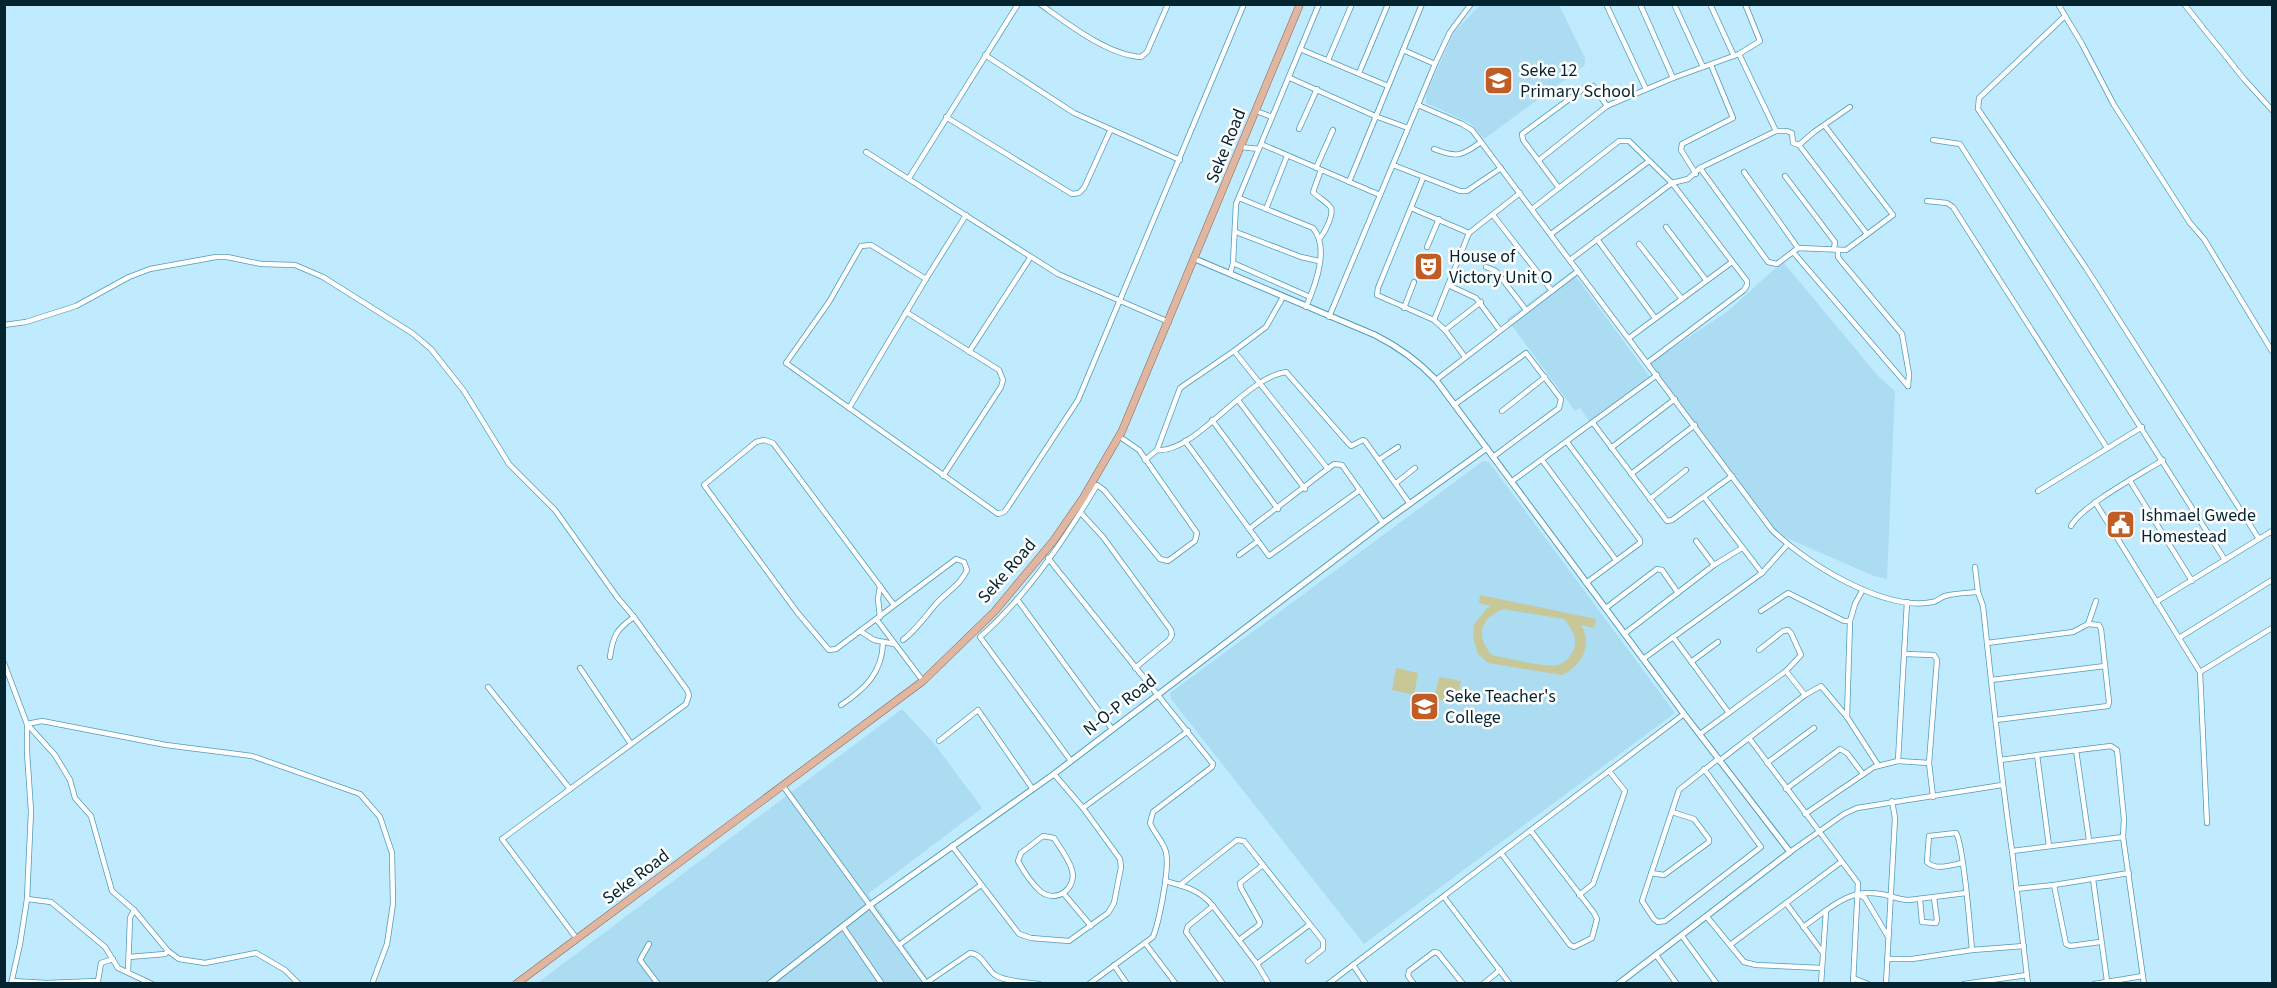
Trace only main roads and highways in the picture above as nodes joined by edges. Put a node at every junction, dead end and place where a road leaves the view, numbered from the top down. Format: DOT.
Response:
graph roads {
  1 [pos="1300,4"];
  2 [pos="516,984"];
  1 -- 2 [label="main road, Seke Road"];
}
